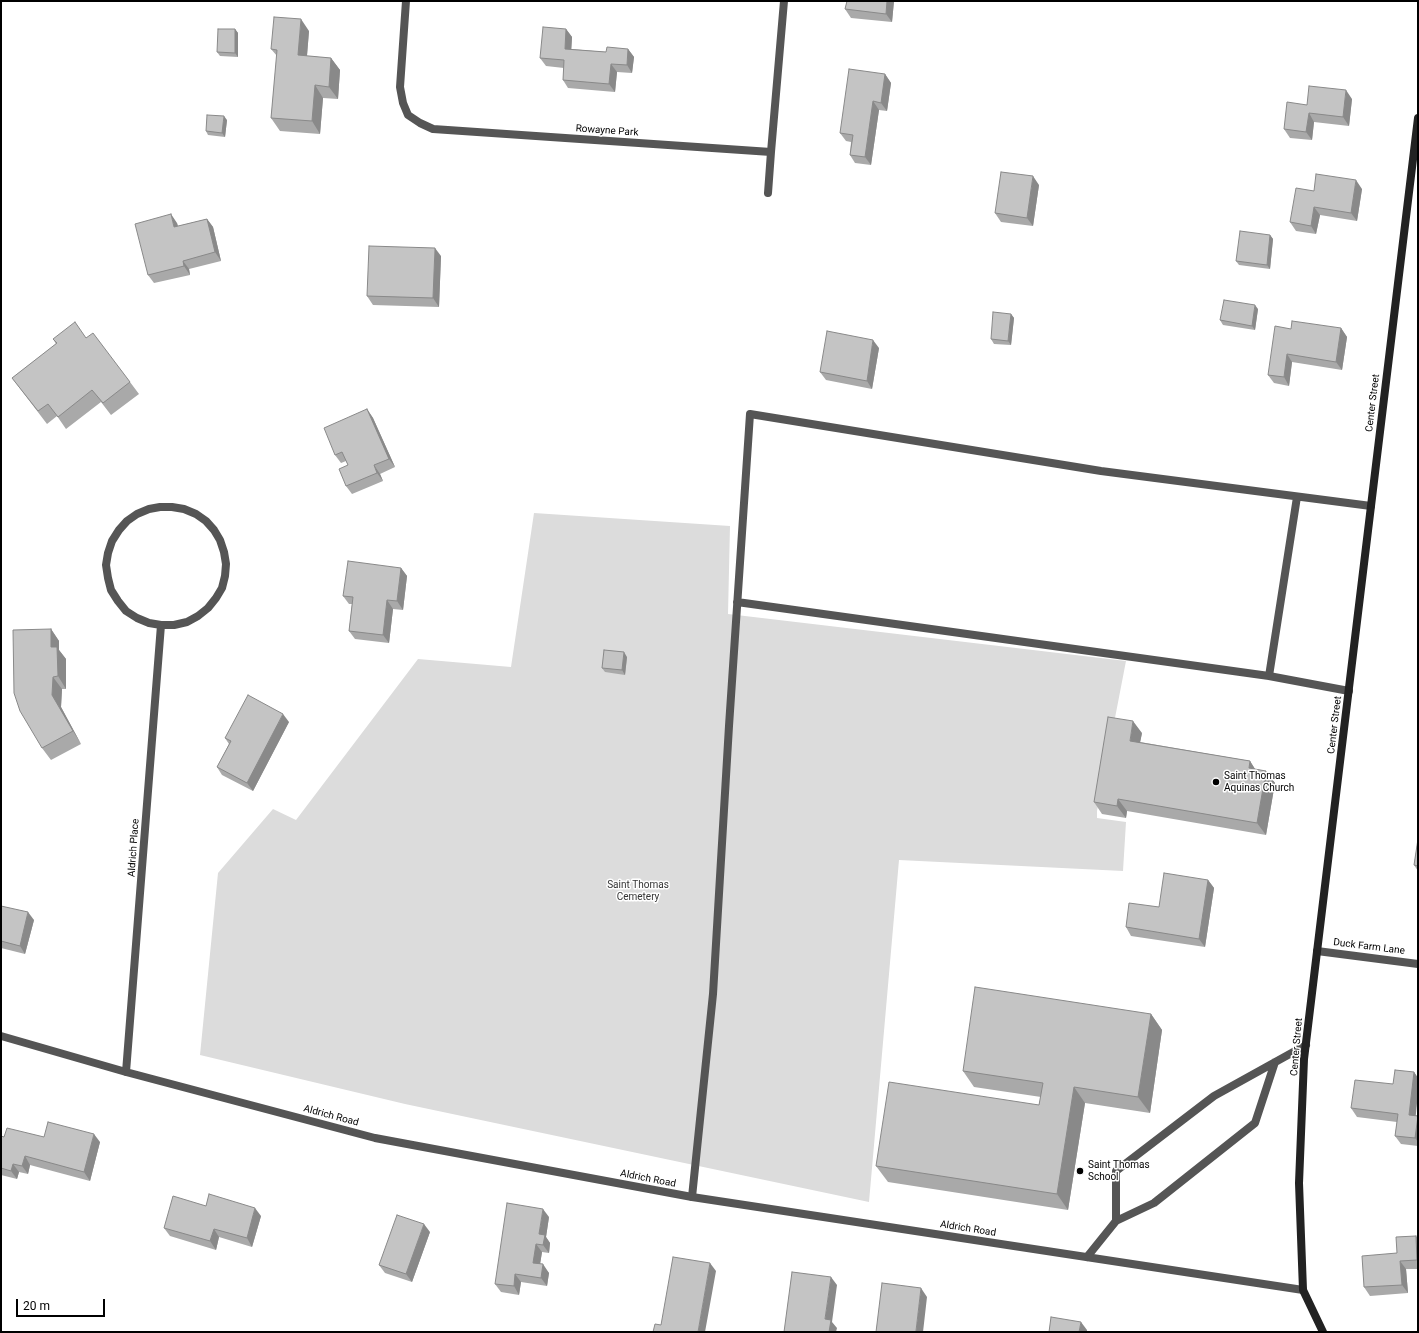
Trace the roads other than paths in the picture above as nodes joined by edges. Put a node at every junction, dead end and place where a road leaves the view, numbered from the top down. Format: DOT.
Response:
graph roads {
  1 [pos="406,1"];
  2 [pos="784,1"];
  3 [pos="1418,118"];
  4 [pos="771,152"];
  5 [pos="768,193"];
  6 [pos="1297,497"];
  7 [pos="1371,506"];
  8 [pos="737,602"];
  9 [pos="161,626"];
  10 [pos="1269,676"];
  11 [pos="1349,691"];
  12 [pos="1317,951"];
  13 [pos="1418,964"];
  14 [pos="1,1036"];
  15 [pos="1306,1045"];
  16 [pos="1275,1062"];
  17 [pos="126,1072"];
  18 [pos="692,1197"];
  19 [pos="1116,1221"];
  20 [pos="1087,1257"];
  21 [pos="1303,1290"];
  22 [pos="1323,1332"];
  1 -- 4 [label="street, Rowayne Park"];
  2 -- 4 [label="street"];
  3 -- 7 [label="street, Center Street"];
  4 -- 5 [label="street"];
  6 -- 7 [label="street"];
  6 -- 8 [label="street"];
  6 -- 10 [label="street"];
  7 -- 11 [label="street, Center Street"];
  8 -- 10 [label="street"];
  8 -- 18 [label="street"];
  9 -- 9 [label="street"];
  9 -- 17 [label="street, Aldrich Place"];
  10 -- 11 [label="street"];
  11 -- 12 [label="street, Center Street"];
  12 -- 13 [label="street, Duck Farm Lane"];
  12 -- 15 [label="street, Center Street"];
  14 -- 17 [label="street, Aldrich Road"];
  15 -- 16 [label="street"];
  15 -- 21 [label="street, Center Street"];
  16 -- 19 [label="street"];
  16 -- 19 [label="street"];
  17 -- 18 [label="street, Aldrich Road"];
  18 -- 20 [label="street, Aldrich Road"];
  19 -- 20 [label="street"];
  20 -- 21 [label="street, Aldrich Road"];
  21 -- 22 [label="street, Center Street"];
}
